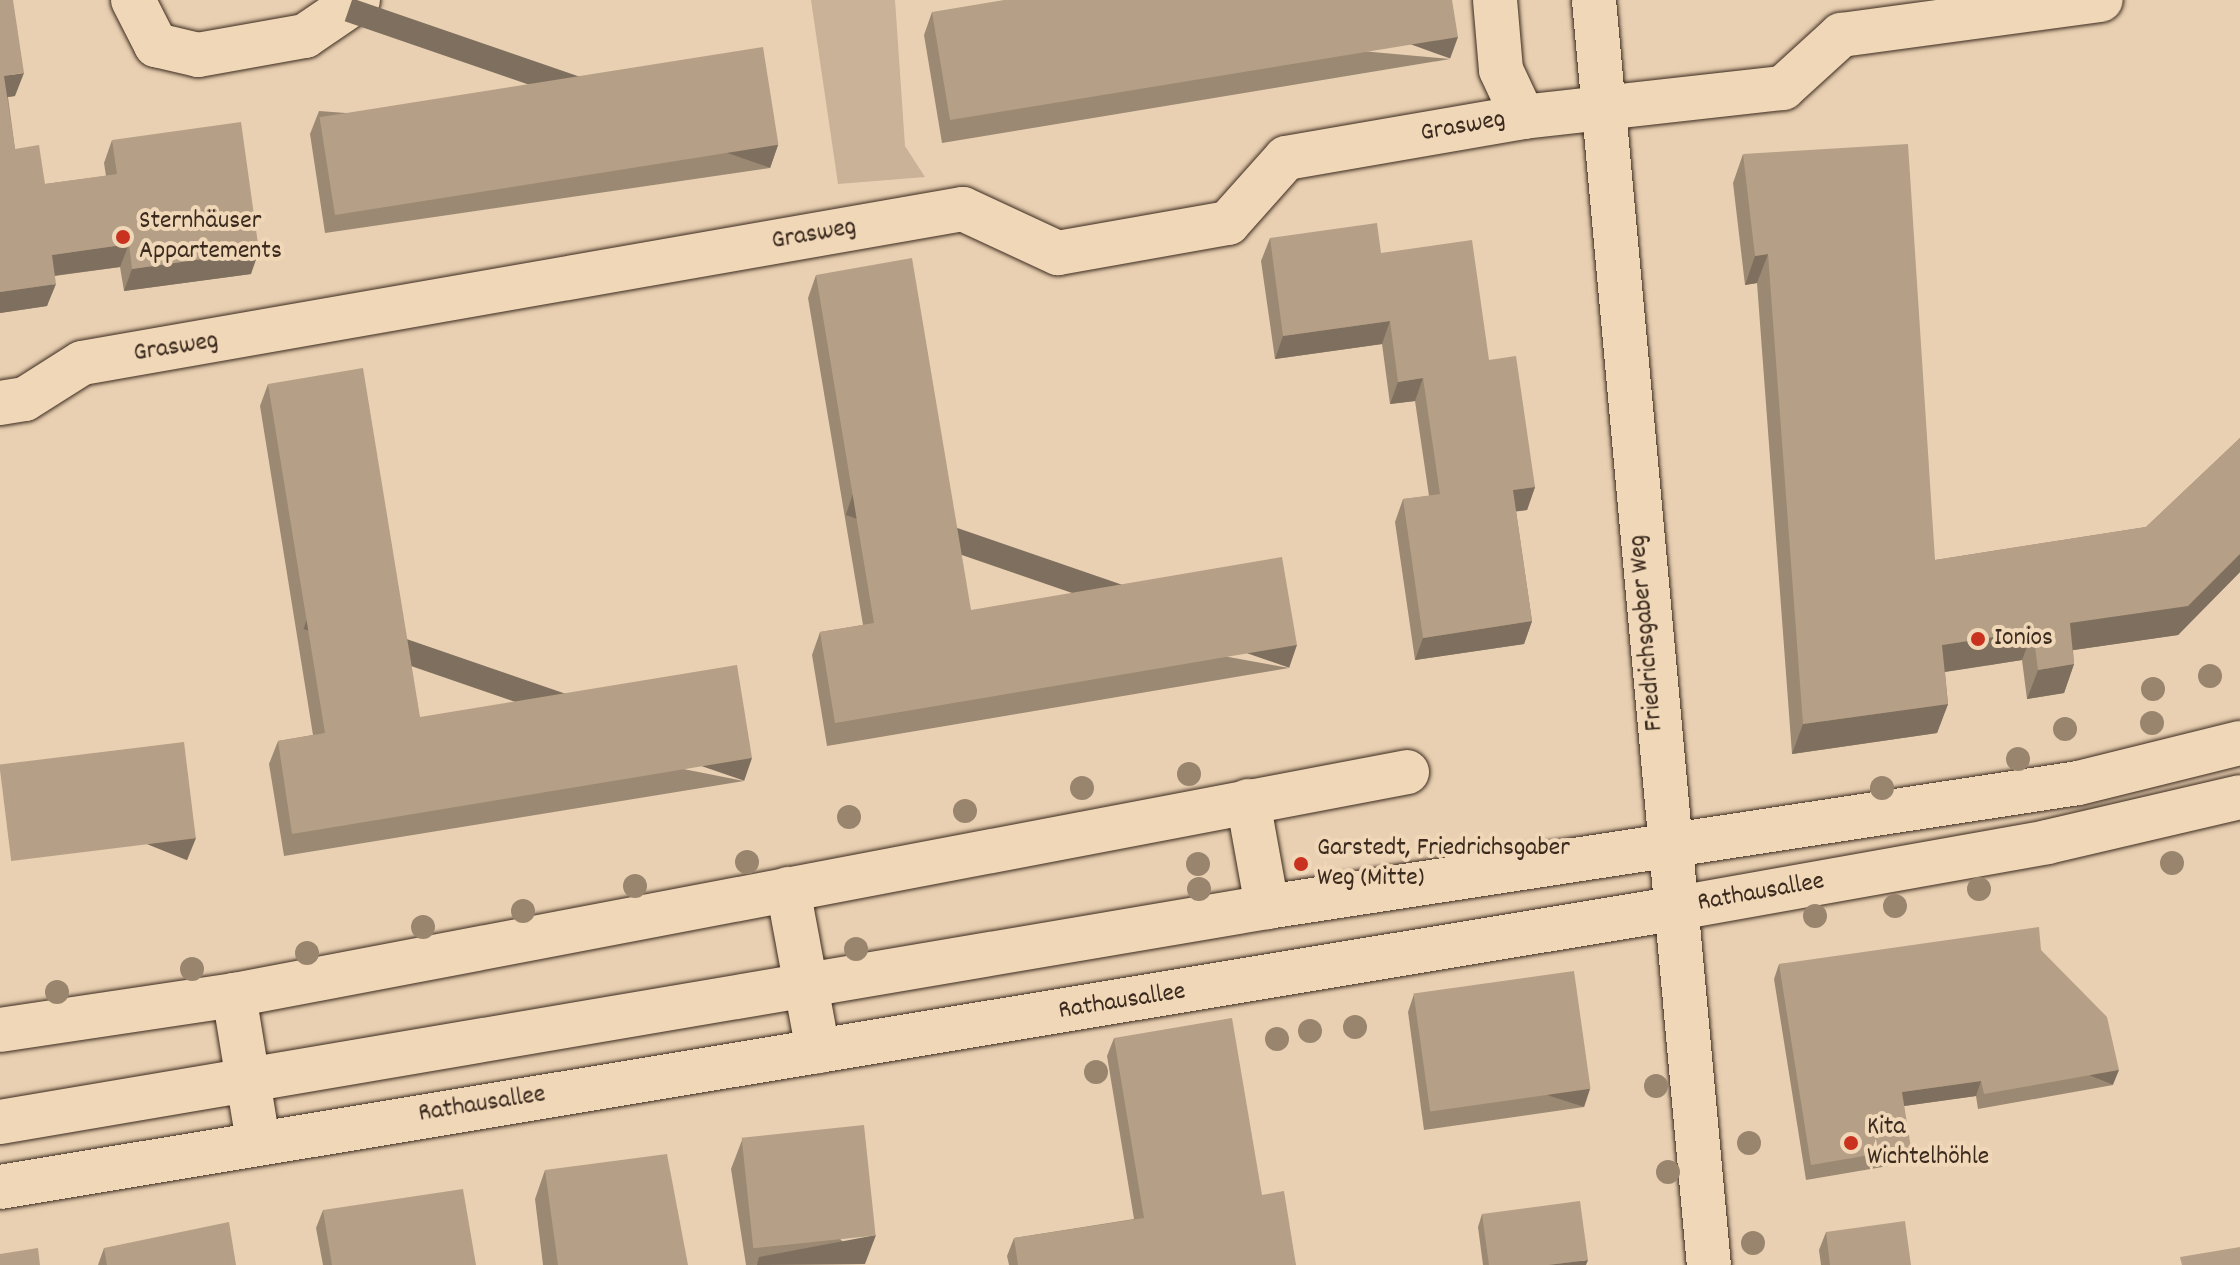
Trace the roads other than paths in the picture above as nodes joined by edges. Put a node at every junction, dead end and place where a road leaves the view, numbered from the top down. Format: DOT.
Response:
graph roads {
  1 [pos="133,0"];
  2 [pos="358,0"];
  3 [pos="1495,0"];
  4 [pos="1594,0"];
  5 [pos="2101,0"];
  6 [pos="1602,108"];
  7 [pos="1523,117"];
  8 [pos="0,403"];
  9 [pos="2240,743"];
  10 [pos="1407,772"];
  11 [pos="2240,797"];
  12 [pos="1248,801"];
  13 [pos="1666,850"];
  14 [pos="788,889"];
  15 [pos="1267,907"];
  16 [pos="1672,909"];
  17 [pos="804,986"];
  18 [pos="234,995"];
  19 [pos="0,1030"];
  20 [pos="818,1051"];
  21 [pos="249,1080"];
  22 [pos="0,1122"];
  23 [pos="258,1142"];
  24 [pos="0,1187"];
  25 [pos="1709,1265"];
  1 -- 2 [label="main road"];
  3 -- 7 [label="main road"];
  4 -- 6 [label="main road, Friedrichsgaber Weg"];
  5 -- 6 [label="main road, Grasweg"];
  6 -- 7 [label="main road, Grasweg"];
  6 -- 13 [label="main road, Friedrichsgaber Weg"];
  7 -- 8 [label="main road, Grasweg"];
  9 -- 13 [label="main road"];
  10 -- 12 [label="main road"];
  11 -- 16 [label="main road, Rathausallee"];
  12 -- 14 [label="main road"];
  12 -- 15 [label="main road"];
  13 -- 15 [label="main road"];
  13 -- 16 [label="main road, Friedrichsgaber Weg"];
  14 -- 17 [label="main road"];
  14 -- 18 [label="main road"];
  15 -- 17 [label="main road"];
  16 -- 20 [label="main road, Rathausallee"];
  16 -- 25 [label="main road, Friedrichsgaber Weg"];
  17 -- 20 [label="main road"];
  17 -- 21 [label="main road"];
  18 -- 19 [label="main road"];
  18 -- 21 [label="main road"];
  20 -- 23 [label="main road, Rathausallee"];
  21 -- 22 [label="main road"];
  21 -- 23 [label="main road"];
  23 -- 24 [label="main road, Rathausallee"];
}
